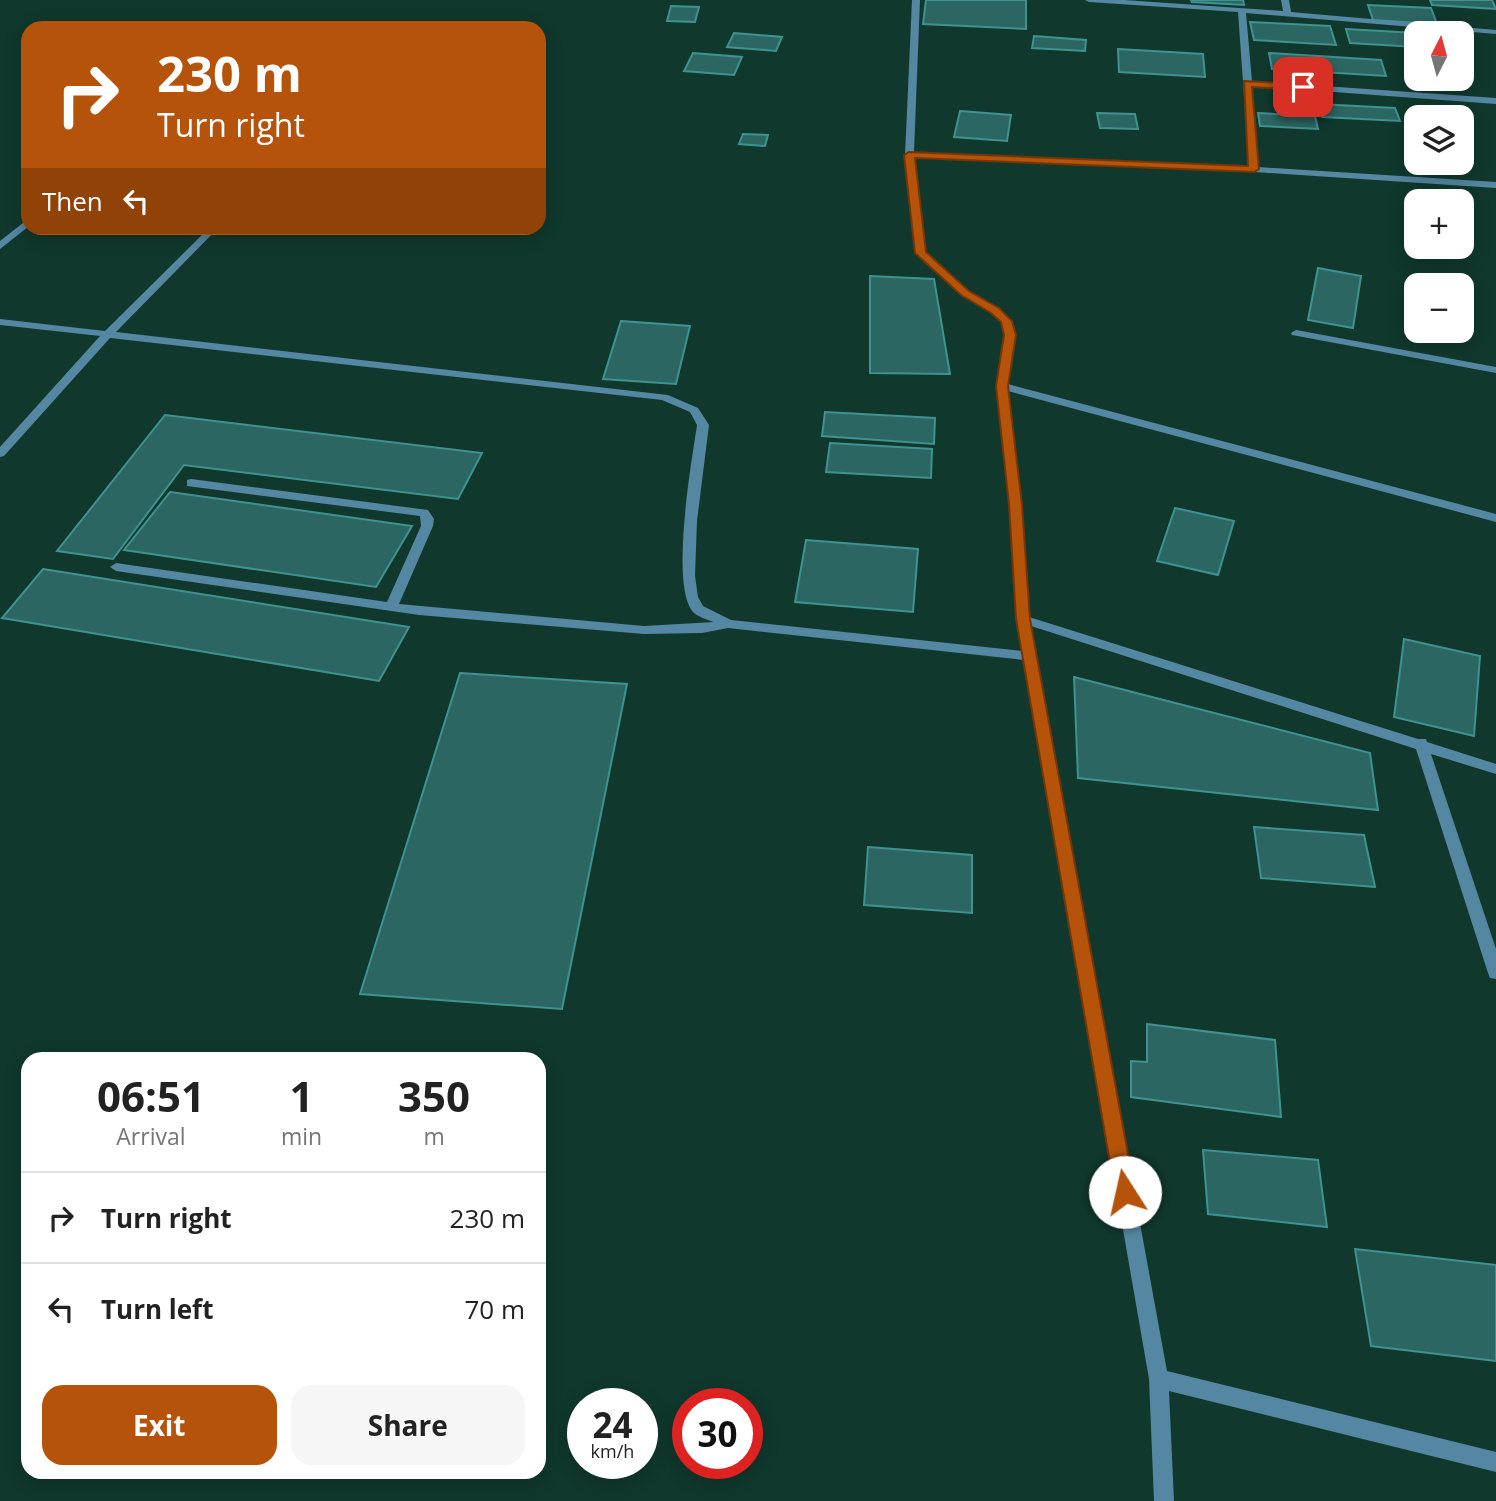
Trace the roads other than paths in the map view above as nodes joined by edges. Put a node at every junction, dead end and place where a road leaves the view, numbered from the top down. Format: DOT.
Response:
graph roads {
  1 [pos="916,0"];
  2 [pos="1088,0"];
  3 [pos="1286,0"];
  4 [pos="1242,10"];
  5 [pos="1288,15"];
  6 [pos="1496,32"];
  7 [pos="1247,83"];
  8 [pos="1496,101"];
  9 [pos="909,155"];
  10 [pos="1254,169"];
  11 [pos="1496,185"];
  12 [pos="21,228"];
  13 [pos="207,235"];
  14 [pos="0,246"];
  15 [pos="0,322"];
  16 [pos="1296,333"];
  17 [pos="108,334"];
  18 [pos="1496,370"];
  19 [pos="1002,386"];
  20 [pos="0,454"];
  21 [pos="191,484"];
  22 [pos="1496,518"];
  23 [pos="116,567"];
  24 [pos="391,607"];
  25 [pos="1023,619"];
  26 [pos="728,624"];
  27 [pos="1029,656"];
  28 [pos="1421,743"];
  29 [pos="1496,769"];
  30 [pos="1496,973"];
  31 [pos="1158,1380"];
  32 [pos="1496,1462"];
  33 [pos="1164,1501"];
  1 -- 9 [label="street"];
  2 -- 4 [label="street"];
  3 -- 5 [label="street"];
  4 -- 5 [label="street"];
  4 -- 7 [label="street"];
  5 -- 6 [label="street"];
  7 -- 8 [label="street"];
  7 -- 10 [label="street"];
  9 -- 10 [label="street"];
  9 -- 19 [label="street"];
  10 -- 11 [label="street"];
  12 -- 14 [label="street"];
  13 -- 17 [label="street"];
  15 -- 17 [label="street"];
  16 -- 18 [label="street"];
  17 -- 20 [label="street"];
  17 -- 26 [label="street"];
  19 -- 22 [label="street"];
  19 -- 25 [label="street"];
  21 -- 24 [label="street"];
  23 -- 24 [label="street"];
  24 -- 26 [label="street"];
  25 -- 27 [label="street"];
  25 -- 28 [label="street"];
  26 -- 27 [label="street"];
  27 -- 31 [label="street"];
  28 -- 29 [label="street"];
  28 -- 30 [label="street"];
  31 -- 32 [label="street"];
  31 -- 33 [label="street"];
}
